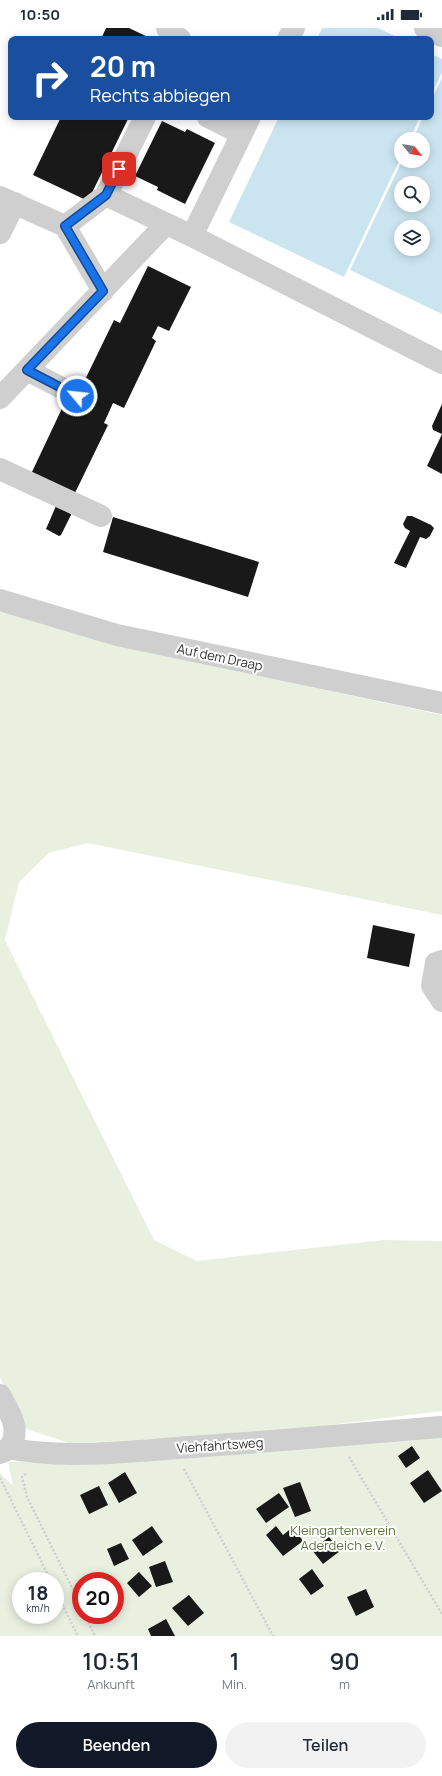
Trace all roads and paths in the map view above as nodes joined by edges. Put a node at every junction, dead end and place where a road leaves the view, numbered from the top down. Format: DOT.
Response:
graph roads {
  1 [pos="167,28"];
  2 [pos="425,28"];
  3 [pos="176,36"];
  4 [pos="442,36"];
  5 [pos="144,120"];
  6 [pos="222,120"];
  7 [pos="246,125"];
  8 [pos="106,195"];
  9 [pos="7,200"];
  10 [pos="166,224"];
  11 [pos="65,226"];
  12 [pos="0,234"];
  13 [pos="192,236"];
  14 [pos="103,291"];
  15 [pos="442,363"];
  16 [pos="27,370"];
  17 [pos="77,396"];
  18 [pos="0,398"];
  19 [pos="0,469"];
  20 [pos="101,516"];
  21 [pos="0,600"];
  22 [pos="442,703"];
  23 [pos="442,961"];
  24 [pos="442,1001"];
  25 [pos="0,1395"];
  26 [pos="442,1427"];
  27 [pos="4,1450"];
  28 [pos="346,1453"];
  29 [pos="181,1465"];
  30 [pos="27,1473"];
  31 [pos="0,1478"];
  32 [pos="47,1572"];
  33 [pos="72,1587"];
  34 [pos="64,1608"];
  35 [pos="442,1614"];
  36 [pos="89,1624"];
  37 [pos="78,1636"];
  38 [pos="95,1636"];
  39 [pos="273,1636"];
  1 -- 3 [label="street"];
  2 -- 4 [label="street"];
  5 -- 8 [label="street"];
  6 -- 7 [label="street"];
  7 -- 13 [label="street"];
  8 -- 10 [label="street"];
  8 -- 11 [label="street"];
  9 -- 11 [label="street"];
  9 -- 12 [label="street"];
  10 -- 13 [label="street"];
  10 -- 14 [label="street"];
  11 -- 14 [label="street"];
  13 -- 15 [label="street"];
  14 -- 16 [label="street"];
  16 -- 17 [label="street"];
  16 -- 18 [label="street"];
  19 -- 20 [label="street"];
  21 -- 22 [label="street, Auf dem Draap"];
  23 -- 24 [label="street"];
  25 -- 27 [label="street"];
  26 -- 27 [label="street, Viehfahrtsweg"];
  28 -- 35 [label="path"];
  29 -- 39 [label="path"];
  30 -- 33 [label="path"];
  31 -- 32 [label="path"];
  34 -- 37 [label="path"];
  36 -- 38 [label="path"];
}
